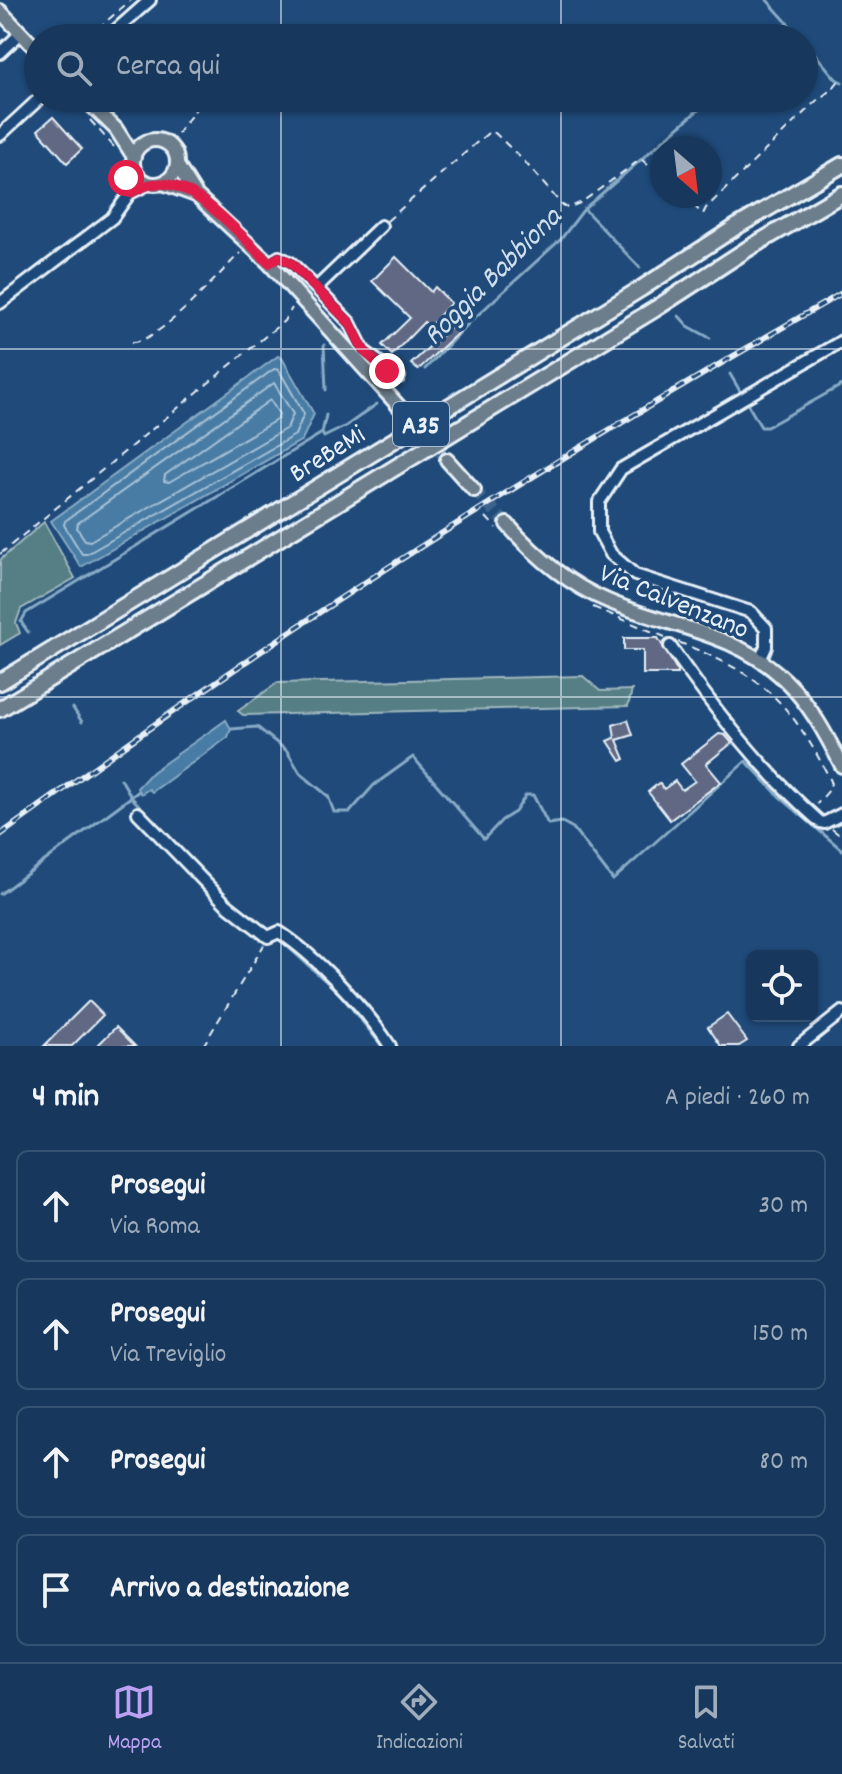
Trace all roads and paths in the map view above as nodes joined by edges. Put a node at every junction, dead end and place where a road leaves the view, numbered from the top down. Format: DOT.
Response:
graph roads {
  1 [pos="131,0"];
  2 [pos="150,0"];
  3 [pos="0,11"];
  4 [pos="103,24"];
  5 [pos="123,24"];
  6 [pos="21,33"];
  7 [pos="24,36"];
  8 [pos="0,53"];
  9 [pos="842,77"];
  10 [pos="818,100"];
  11 [pos="25,112"];
  12 [pos="98,112"];
  13 [pos="194,112"];
  14 [pos="805,112"];
  15 [pos="89,118"];
  16 [pos="116,129"];
  17 [pos="0,135"];
  18 [pos="147,142"];
  19 [pos="169,145"];
  20 [pos="119,153"];
  21 [pos="134,162"];
  22 [pos="177,165"];
  23 [pos="842,165"];
  24 [pos="650,167"];
  25 [pos="156,183"];
  26 [pos="722,192"];
  27 [pos="130,193"];
  28 [pos="842,194"];
  29 [pos="196,195"];
  30 [pos="381,226"];
  31 [pos="236,244"];
  32 [pos="269,263"];
  33 [pos="316,288"];
  34 [pos="0,303"];
  35 [pos="297,304"];
  36 [pos="842,341"];
  37 [pos="132,342"];
  38 [pos="399,377"];
  39 [pos="404,412"];
  40 [pos="447,460"];
  41 [pos="474,490"];
  42 [pos="507,524"];
  43 [pos="0,554"];
  44 [pos="670,646"];
  45 [pos="760,660"];
  46 [pos="0,682"];
  47 [pos="0,709"];
  48 [pos="842,766"];
  49 [pos="138,813"];
  50 [pos="842,814"];
  51 [pos="824,823"];
  52 [pos="842,837"];
  53 [pos="274,934"];
  54 [pos="842,1012"];
  55 [pos="203,1046"];
  56 [pos="390,1046"];
  57 [pos="799,1046"];
  1 -- 4 [label="path"];
  2 -- 5 [label="street"];
  3 -- 6 [label="main road"];
  6 -- 7 [label="main road"];
  6 -- 8 [label="street"];
  9 -- 10 [label="path"];
  11 -- 17 [label="street"];
  12 -- 16 [label="main road"];
  13 -- 19 [label="path"];
  14 -- 26 [label="path"];
  15 -- 20 [label="path"];
  16 -- 18 [label="main road"];
  16 -- 21 [label="main road"];
  18 -- 19 [label="main road"];
  18 -- 21 [label="main road"];
  19 -- 22 [label="main road"];
  21 -- 25 [label="main road"];
  21 -- 27 [label="street"];
  22 -- 25 [label="main road"];
  22 -- 29 [label="main road"];
  23 -- 46 [label="highway, BreBeMi / A35"];
  24 -- 30 [label="path"];
  25 -- 27 [label="street"];
  25 -- 29 [label="main road"];
  27 -- 34 [label="street"];
  28 -- 47 [label="highway, BreBeMi / A35"];
  29 -- 32 [label="main road"];
  30 -- 33 [label="street"];
  31 -- 37 [label="path"];
  32 -- 33 [label="street"];
  32 -- 35 [label="main road"];
  33 -- 38 [label="street"];
  35 -- 39 [label="main road"];
  35 -- 43 [label="path"];
  36 -- 45 [label="street"];
  40 -- 41 [label="main road"];
  42 -- 45 [label="main road, Via Calvenzano"];
  44 -- 51 [label="street"];
  45 -- 48 [label="main road, Via Calvenzano"];
  49 -- 53 [label="street"];
  50 -- 51 [label="street"];
  51 -- 52 [label="path"];
  53 -- 55 [label="path"];
  53 -- 56 [label="street"];
  54 -- 57 [label="street"];
}
